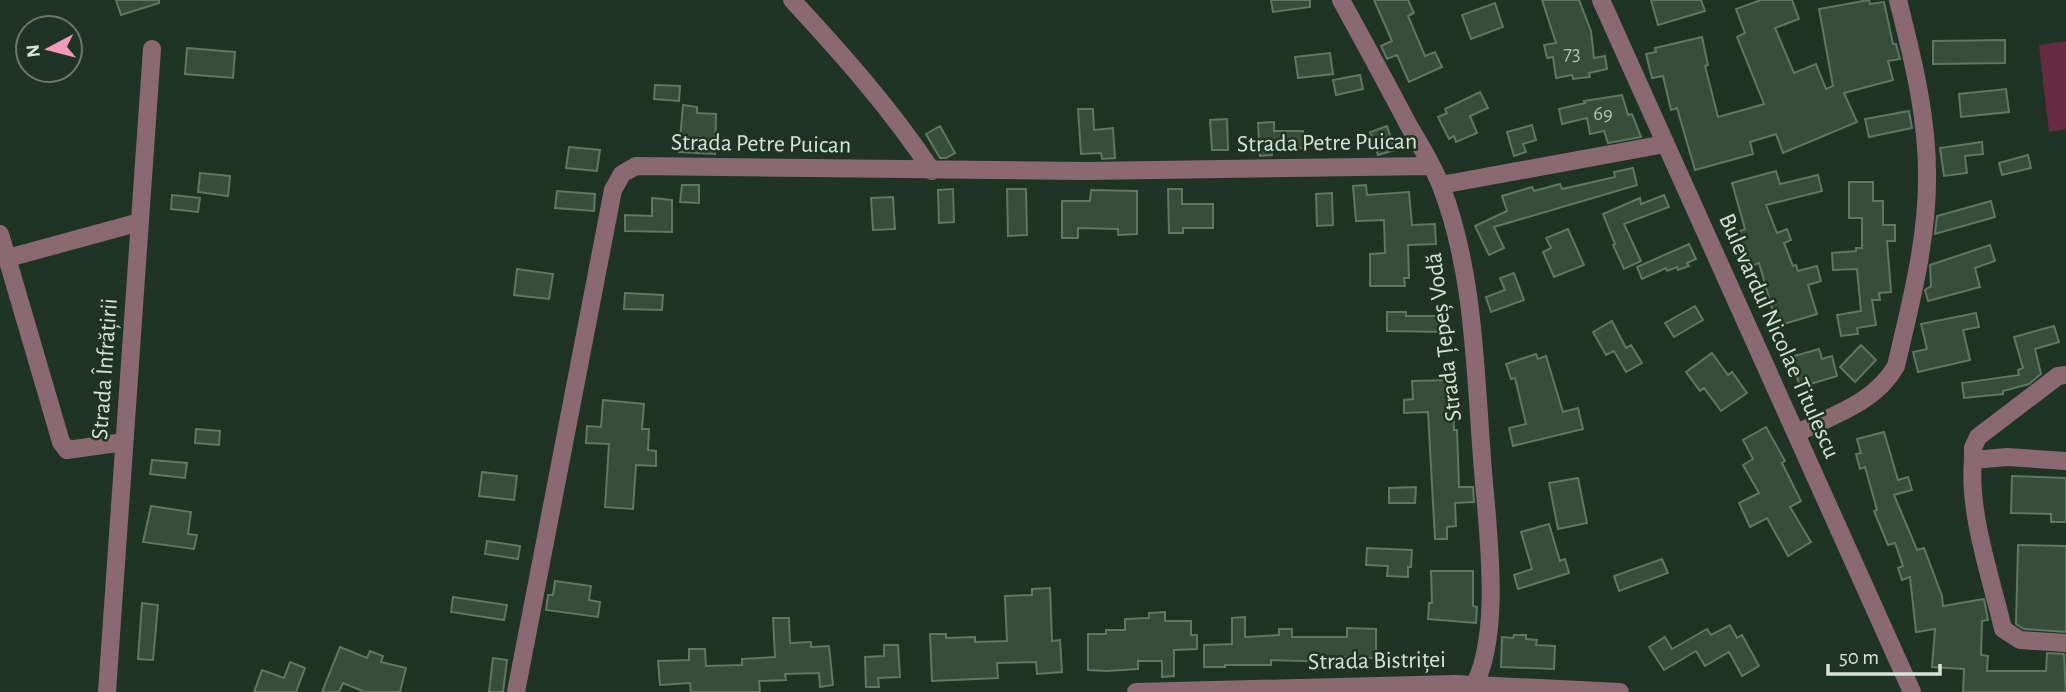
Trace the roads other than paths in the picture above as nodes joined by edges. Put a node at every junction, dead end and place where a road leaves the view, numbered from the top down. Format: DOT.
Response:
graph roads {
  1 [pos="792,0"];
  2 [pos="1341,0"];
  3 [pos="1601,0"];
  4 [pos="1899,0"];
  5 [pos="152,49"];
  6 [pos="1665,144"];
  7 [pos="1431,166"];
  8 [pos="932,171"];
  9 [pos="1441,185"];
  10 [pos="140,222"];
  11 [pos="0,234"];
  12 [pos="8,258"];
  13 [pos="2066,375"];
  14 [pos="1797,433"];
  15 [pos="124,442"];
  16 [pos="1973,460"];
  17 [pos="2066,461"];
  18 [pos="2066,643"];
  19 [pos="1473,688"];
  20 [pos="1181,691"];
  21 [pos="107,692"];
  22 [pos="516,692"];
  23 [pos="1136,692"];
  24 [pos="1620,692"];
  25 [pos="1912,692"];
  1 -- 8 [label="street"];
  2 -- 7 [label="street, Strada Țepeș Vodă"];
  3 -- 6 [label="street, Bulevardul Nicolae Titulescu"];
  4 -- 14 [label="street"];
  5 -- 10 [label="street, Strada Înfrățirii"];
  6 -- 9 [label="street"];
  6 -- 14 [label="street, Bulevardul Nicolae Titulescu"];
  7 -- 8 [label="street, Strada Petre Puican"];
  7 -- 9 [label="street, Strada Țepeș Vodă"];
  8 -- 22 [label="street, Strada Petre Puican"];
  9 -- 19 [label="street, Strada Țepeș Vodă"];
  10 -- 12 [label="street"];
  10 -- 15 [label="street, Strada Înfrățirii"];
  11 -- 12 [label="street"];
  12 -- 15 [label="street"];
  13 -- 16 [label="street"];
  14 -- 25 [label="street, Bulevardul Nicolae Titulescu"];
  15 -- 21 [label="street, Strada Înfrățirii"];
  16 -- 17 [label="street"];
  16 -- 18 [label="street"];
  19 -- 20 [label="street, Strada Bistriței"];
  19 -- 24 [label="street, Strada Bistriței"];
  20 -- 23 [label="street, Strada Bistriței"];
}
